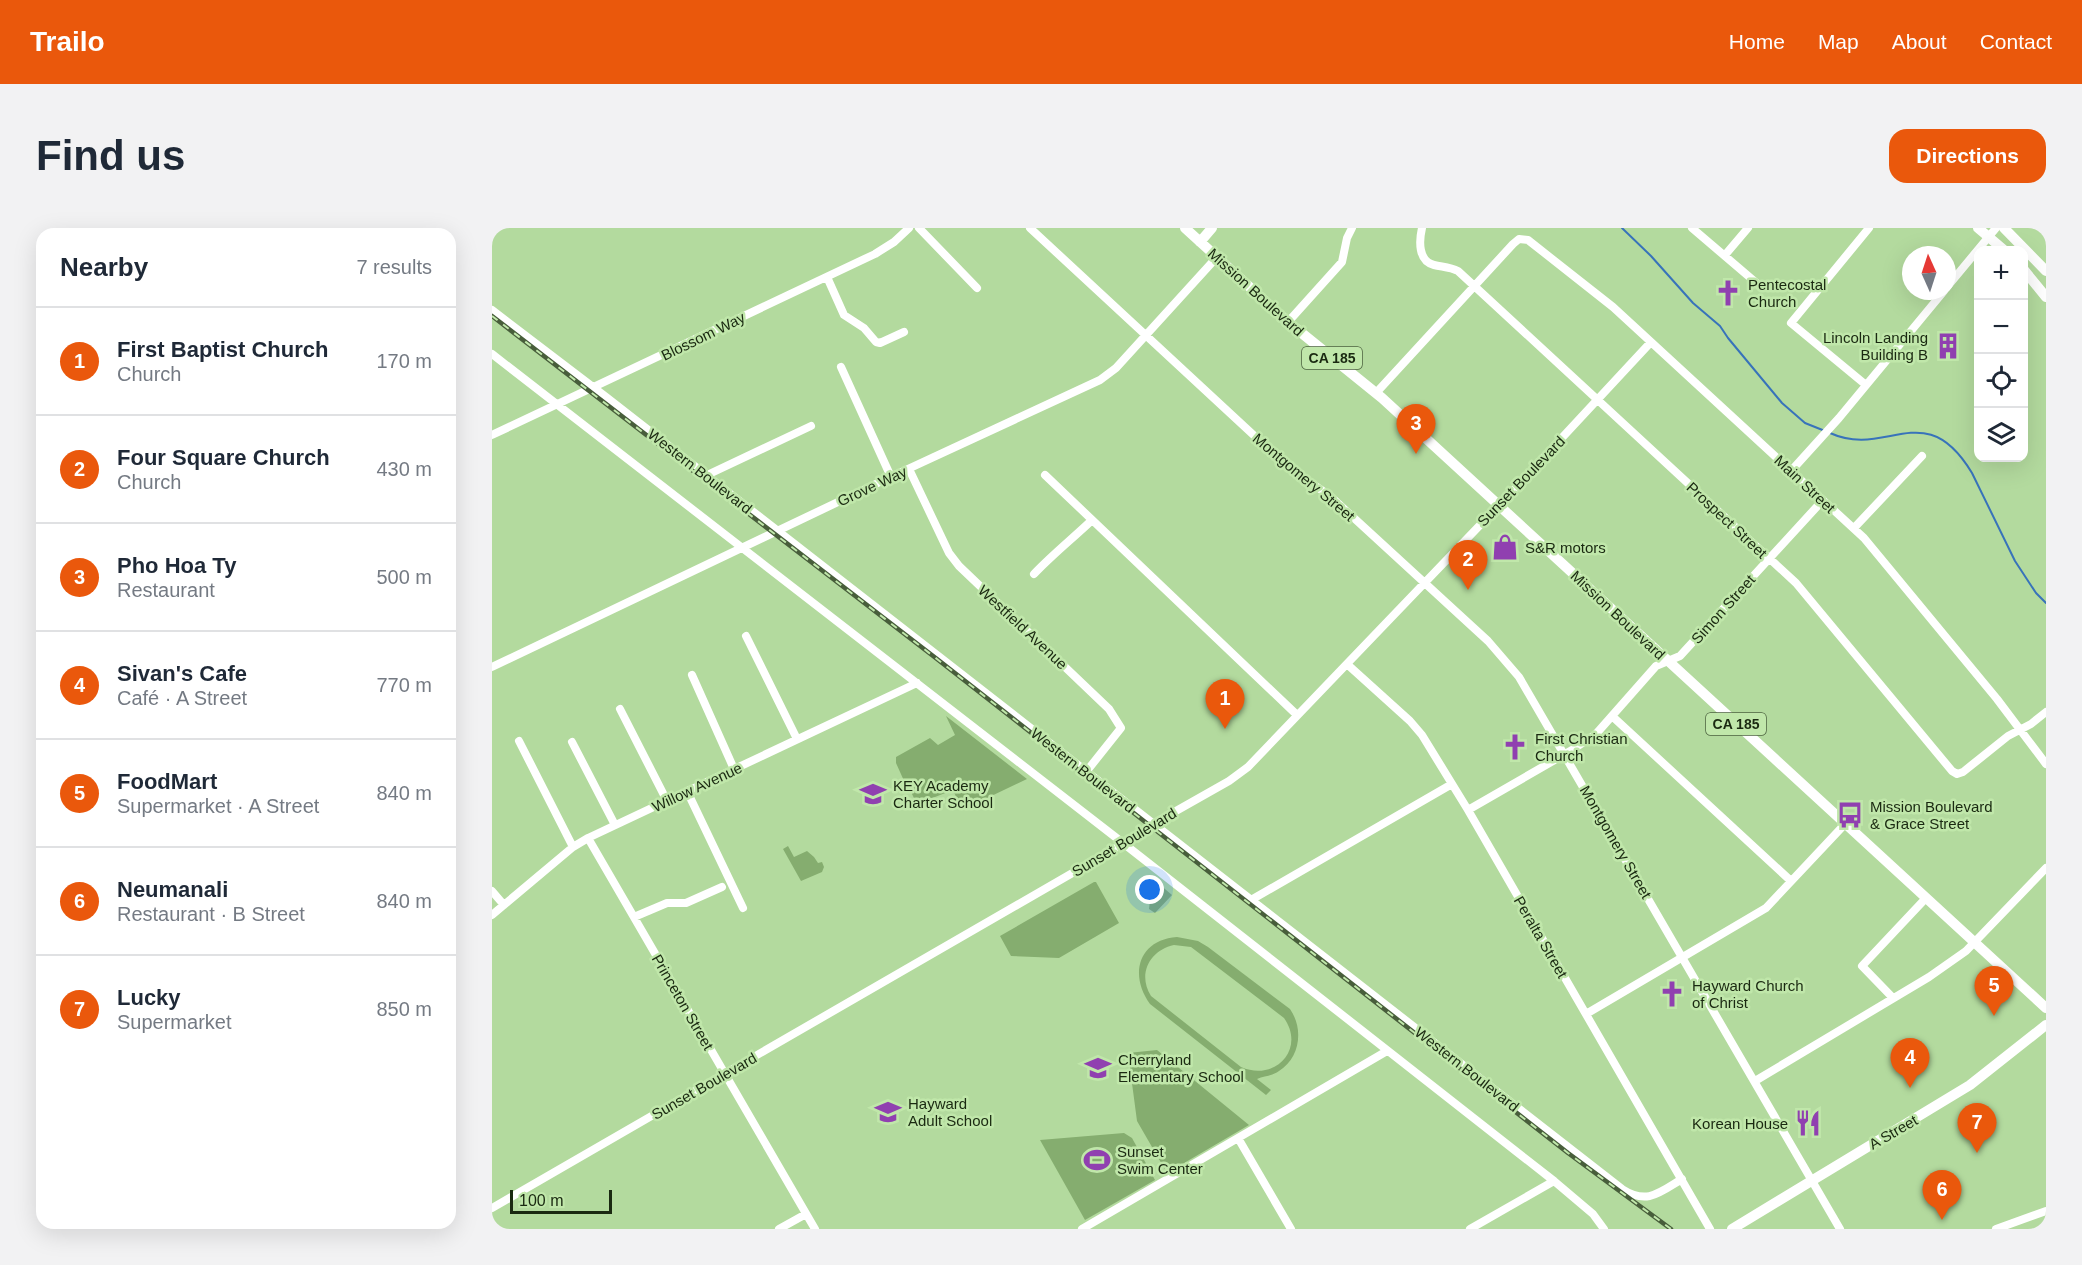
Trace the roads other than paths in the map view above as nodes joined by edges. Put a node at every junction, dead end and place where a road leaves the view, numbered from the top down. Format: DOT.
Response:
graph roads {
  1 [pos="909,228"];
  2 [pos="919,228"];
  3 [pos="1030,228"];
  4 [pos="1185,228"];
  5 [pos="1212,228"];
  6 [pos="1352,228"];
  7 [pos="1422,228"];
  8 [pos="1692,228"];
  9 [pos="1748,228"];
  10 [pos="1869,228"];
  11 [pos="1978,228"];
  12 [pos="2004,228"];
  13 [pos="1992,232"];
  14 [pos="1200,242"];
  15 [pos="2001,246"];
  16 [pos="1725,255"];
  17 [pos="1217,258"];
  18 [pos="2046,271"];
  19 [pos="2028,275"];
  20 [pos="1956,276"];
  21 [pos="827,277"];
  22 [pos="1760,286"];
  23 [pos="1473,287"];
  24 [pos="977,288"];
  25 [pos="2046,297"];
  26 [pos="1937,300"];
  27 [pos="492,310"];
  28 [pos="1288,322"];
  29 [pos="904,332"];
  30 [pos="1146,336"];
  31 [pos="1651,342"];
  32 [pos="492,354"];
  33 [pos="841,367"];
  34 [pos="1866,385"];
  35 [pos="593,387"];
  36 [pos="1376,393"];
  37 [pos="1598,400"];
  38 [pos="556,405"];
  39 [pos="811,426"];
  40 [pos="492,435"];
  41 [pos="1922,456"];
  42 [pos="909,469"];
  43 [pos="1791,471"];
  44 [pos="1045,475"];
  45 [pos="705,476"];
  46 [pos="891,477"];
  47 [pos="1823,500"];
  48 [pos="1498,505"];
  49 [pos="1091,521"];
  50 [pos="1854,528"];
  51 [pos="777,532"];
  52 [pos="744,548"];
  53 [pos="1769,559"];
  54 [pos="1034,574"];
  55 [pos="1425,583"];
  56 [pos="746,636"];
  57 [pos="1668,661"];
  58 [pos="1348,665"];
  59 [pos="492,668"];
  60 [pos="692,675"];
  61 [pos="917,683"];
  62 [pos="620,709"];
  63 [pos="2046,712"];
  64 [pos="1297,715"];
  65 [pos="1612,716"];
  66 [pos="2020,730"];
  67 [pos="797,739"];
  68 [pos="519,741"];
  69 [pos="572,742"];
  70 [pos="1565,754"];
  71 [pos="2046,764"];
  72 [pos="734,769"];
  73 [pos="1086,772"];
  74 [pos="1452,784"];
  75 [pos="687,791"];
  76 [pos="667,801"];
  77 [pos="1468,810"];
  78 [pos="1153,824"];
  79 [pos="1845,824"];
  80 [pos="615,825"];
  81 [pos="588,838"];
  82 [pos="1123,843"];
  83 [pos="573,847"];
  84 [pos="2046,868"];
  85 [pos="1791,881"];
  86 [pos="722,887"];
  87 [pos="492,891"];
  88 [pos="1926,898"];
  89 [pos="1251,900"];
  90 [pos="504,905"];
  91 [pos="743,908"];
  92 [pos="492,915"];
  93 [pos="634,917"];
  94 [pos="1973,942"];
  95 [pos="1683,957"];
  96 [pos="1893,998"];
  97 [pos="2046,1008"];
  98 [pos="1586,1014"];
  99 [pos="2046,1025"];
  100 [pos="1387,1051"];
  101 [pos="725,1074"];
  102 [pos="1755,1081"];
  103 [pos="1238,1138"];
  104 [pos="1682,1179"];
  105 [pos="1812,1180"];
  106 [pos="1554,1181"];
  107 [pos="492,1208"];
  108 [pos="2046,1211"];
  109 [pos="806,1214"];
  110 [pos="779,1229"];
  111 [pos="814,1229"];
  112 [pos="1082,1229"];
  113 [pos="1291,1229"];
  114 [pos="1470,1229"];
  115 [pos="1604,1229"];
  116 [pos="1710,1229"];
  117 [pos="1732,1229"];
  118 [pos="1840,1229"];
  119 [pos="1996,1229"];
  1 -- 21 [label="street, Blossom Way"];
  2 -- 24 [label="street"];
  3 -- 30 [label="street, Montgomery Street"];
  4 -- 14 [label="main road, Mission Boulevard / CA 185"];
  5 -- 14 [label="main road"];
  6 -- 28 [label="street"];
  7 -- 23 [label="street, Prospect Street"];
  8 -- 16 [label="street"];
  9 -- 16 [label="street"];
  10 -- 34 [label="street"];
  11 -- 13 [label="main road"];
  12 -- 18 [label="main road"];
  13 -- 15 [label="main road"];
  13 -- 20 [label="street"];
  14 -- 17 [label="main road, Mission Boulevard / CA 185"];
  16 -- 22 [label="street"];
  17 -- 28 [label="main road, Mission Boulevard / CA 185"];
  17 -- 30 [label="street, Grove Way"];
  19 -- 25 [label="main road"];
  21 -- 29 [label="street"];
  21 -- 35 [label="street, Blossom Way"];
  23 -- 31 [label="street, Main Street"];
  23 -- 36 [label="street"];
  23 -- 37 [label="street, Prospect Street"];
  26 -- 34 [label="street"];
  27 -- 35 [label="street, Western Boulevard"];
  28 -- 36 [label="main road, Mission Boulevard / CA 185"];
  30 -- 42 [label="street, Grove Way"];
  30 -- 55 [label="street, Montgomery Street"];
  31 -- 37 [label="street, Sunset Boulevard"];
  31 -- 43 [label="street, Main Street"];
  32 -- 38 [label="street"];
  33 -- 46 [label="street"];
  34 -- 43 [label="street"];
  35 -- 38 [label="street, Blossom Way"];
  35 -- 45 [label="street, Western Boulevard"];
  36 -- 48 [label="main road, Mission Boulevard / CA 185"];
  37 -- 48 [label="street, Sunset Boulevard"];
  37 -- 53 [label="street, Prospect Street"];
  38 -- 40 [label="street, Blossom Way"];
  38 -- 52 [label="street"];
  39 -- 45 [label="street"];
  41 -- 50 [label="street"];
  42 -- 46 [label="street, Grove Way"];
  42 -- 73 [label="street, Westfield Avenue"];
  43 -- 47 [label="street, Main Street"];
  44 -- 49 [label="street"];
  45 -- 51 [label="street, Western Boulevard"];
  46 -- 51 [label="street, Grove Way"];
  47 -- 50 [label="street, Main Street"];
  47 -- 53 [label="street, Simon Street"];
  48 -- 55 [label="street, Sunset Boulevard"];
  48 -- 57 [label="main road, Mission Boulevard / CA 185"];
  49 -- 54 [label="street"];
  49 -- 64 [label="street"];
  50 -- 66 [label="street, Main Street"];
  51 -- 52 [label="street, Grove Way"];
  51 -- 73 [label="street, Western Boulevard"];
  52 -- 59 [label="street, Grove Way"];
  52 -- 61 [label="street"];
  53 -- 57 [label="street, Simon Street"];
  53 -- 66 [label="street, Prospect Street"];
  55 -- 58 [label="street, Sunset Boulevard"];
  55 -- 70 [label="street, Montgomery Street"];
  56 -- 67 [label="street"];
  57 -- 65 [label="street, Simon Street"];
  57 -- 79 [label="main road, Mission Boulevard / CA 185"];
  58 -- 64 [label="street, Sunset Boulevard"];
  58 -- 74 [label="street, Peralta Street"];
  60 -- 72 [label="street"];
  61 -- 67 [label="street, Willow Avenue"];
  61 -- 82 [label="street"];
  62 -- 76 [label="street"];
  63 -- 66 [label="street"];
  64 -- 78 [label="street, Sunset Boulevard"];
  65 -- 70 [label="street, Simon Street"];
  65 -- 85 [label="street"];
  66 -- 71 [label="street, Main Street"];
  67 -- 72 [label="street, Willow Avenue"];
  68 -- 83 [label="street"];
  69 -- 80 [label="street"];
  70 -- 77 [label="street, Simon Street"];
  70 -- 95 [label="street, Montgomery Street"];
  72 -- 75 [label="street, Willow Avenue"];
  73 -- 78 [label="street, Western Boulevard"];
  74 -- 77 [label="street, Peralta Street"];
  74 -- 89 [label="street"];
  75 -- 76 [label="street, Willow Avenue"];
  75 -- 91 [label="street"];
  76 -- 80 [label="street, Willow Avenue"];
  77 -- 98 [label="street, Peralta Street"];
  78 -- 82 [label="street, Sunset Boulevard"];
  78 -- 89 [label="street, Western Boulevard"];
  79 -- 85 [label="street"];
  79 -- 88 [label="main road, Mission Boulevard / CA 185"];
  80 -- 81 [label="street, Willow Avenue"];
  81 -- 83 [label="street, Willow Avenue"];
  81 -- 93 [label="street, Princeton Street"];
  82 -- 100 [label="street"];
  82 -- 101 [label="street, Sunset Boulevard"];
  83 -- 90 [label="street, Willow Avenue"];
  84 -- 94 [label="street"];
  85 -- 95 [label="street"];
  86 -- 93 [label="street"];
  87 -- 90 [label="street"];
  88 -- 94 [label="main road, Mission Boulevard / CA 185"];
  88 -- 96 [label="street"];
  89 -- 104 [label="street, Western Boulevard"];
  90 -- 92 [label="street, Willow Avenue"];
  93 -- 101 [label="street, Princeton Street"];
  94 -- 96 [label="street"];
  94 -- 97 [label="main road, Mission Boulevard / CA 185"];
  95 -- 98 [label="street"];
  95 -- 102 [label="street, Montgomery Street"];
  96 -- 102 [label="street"];
  98 -- 104 [label="street, Peralta Street"];
  99 -- 105 [label="main road, A Street"];
  100 -- 103 [label="street"];
  100 -- 106 [label="street"];
  101 -- 107 [label="street, Sunset Boulevard"];
  101 -- 109 [label="street, Princeton Street"];
  102 -- 105 [label="street, Montgomery Street"];
  103 -- 112 [label="street"];
  103 -- 113 [label="street"];
  104 -- 116 [label="street, Peralta Street"];
  105 -- 117 [label="main road, A Street"];
  105 -- 118 [label="street, Montgomery Street"];
  106 -- 114 [label="street"];
  106 -- 115 [label="street"];
  108 -- 119 [label="street"];
  109 -- 110 [label="street"];
  109 -- 111 [label="street, Princeton Street"];
}
